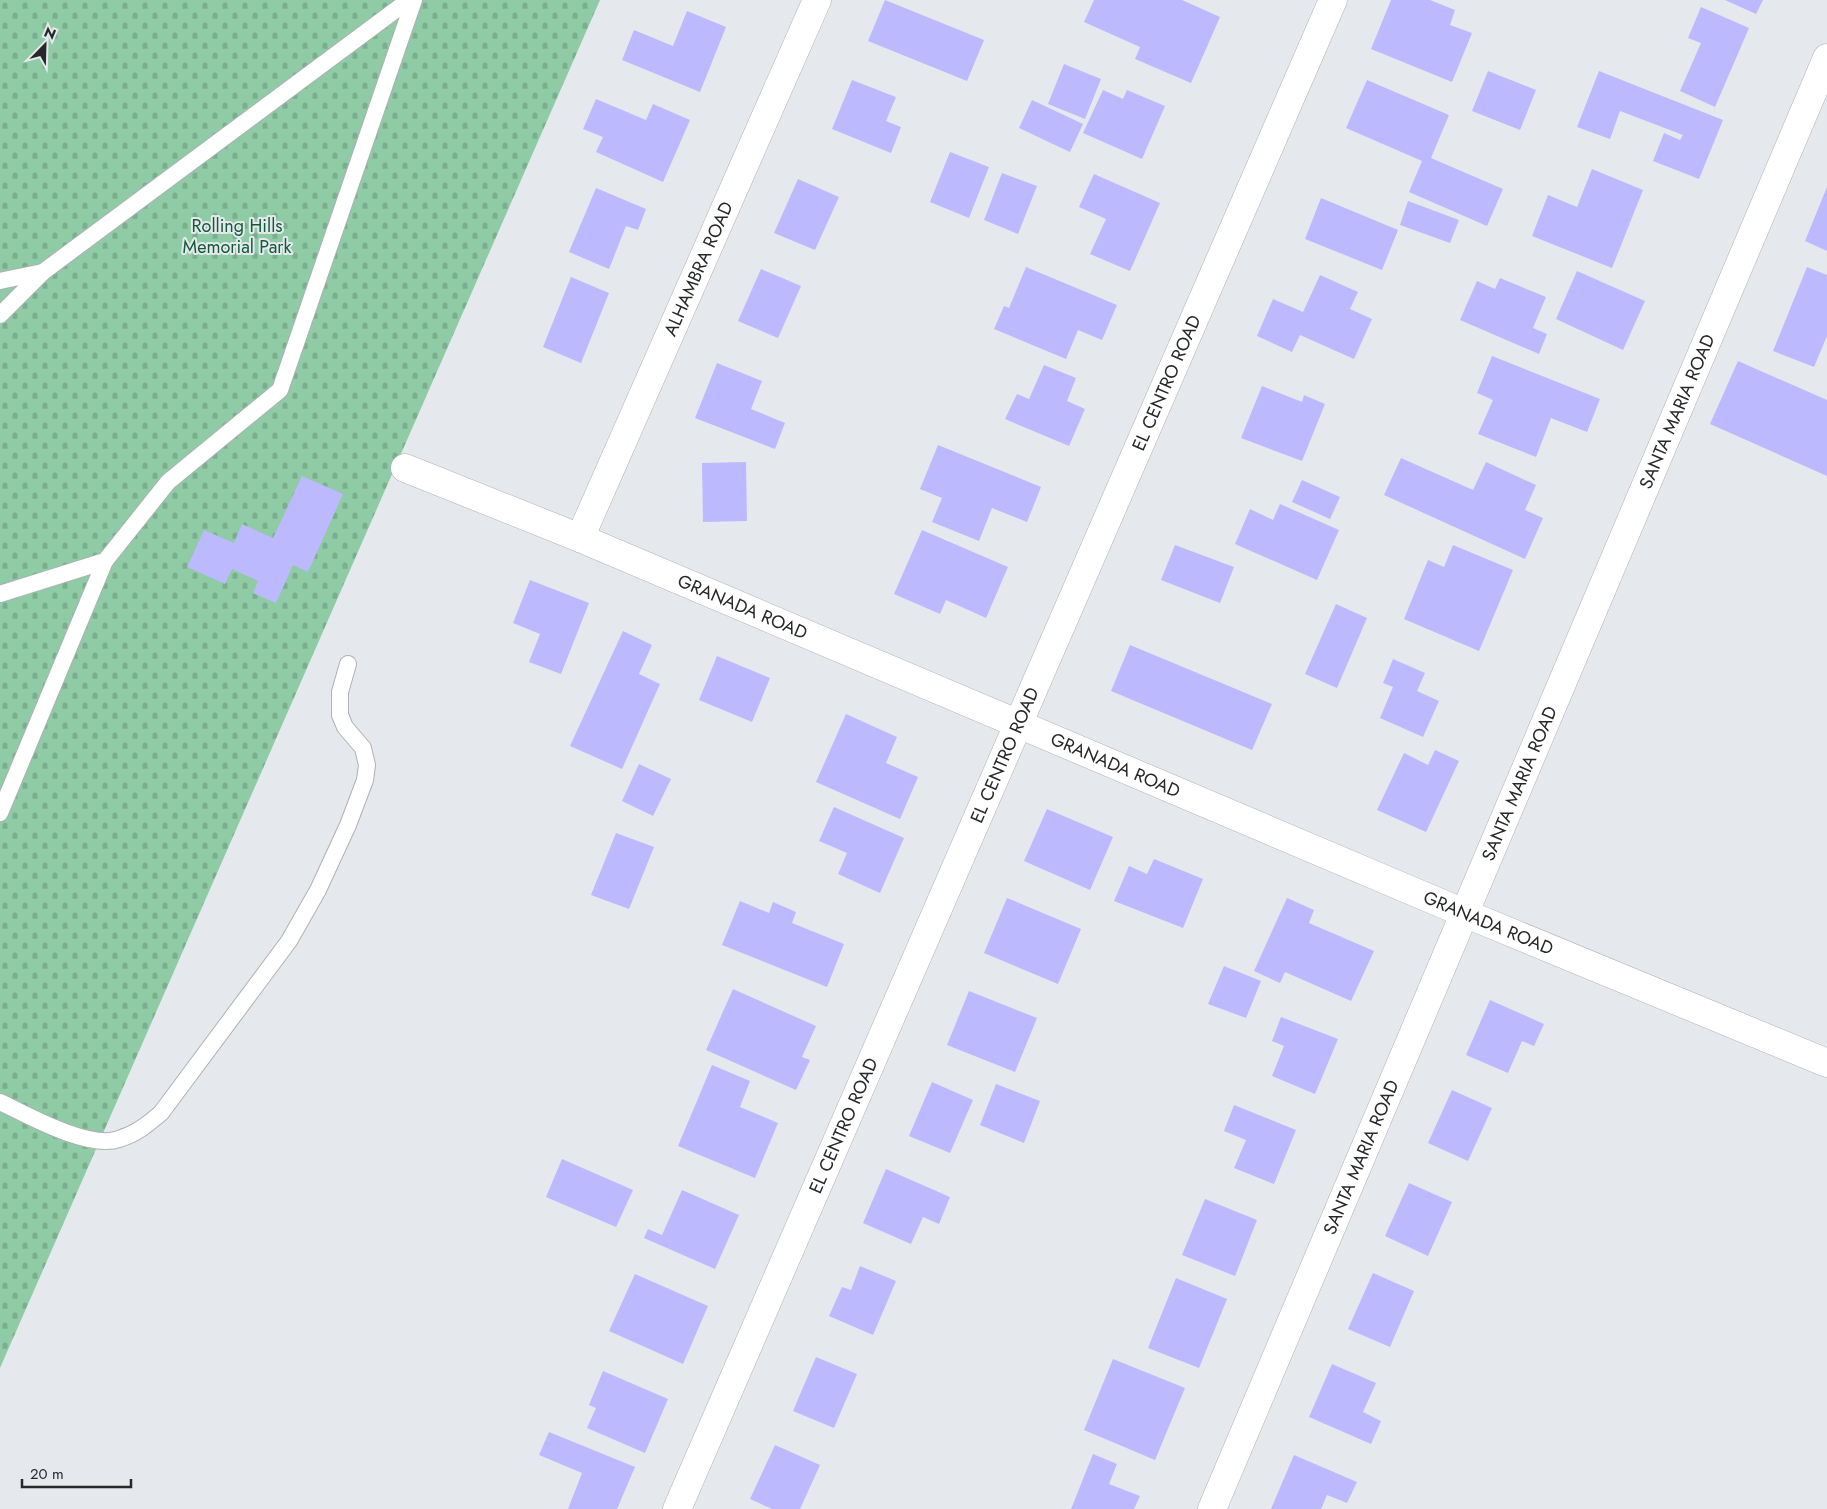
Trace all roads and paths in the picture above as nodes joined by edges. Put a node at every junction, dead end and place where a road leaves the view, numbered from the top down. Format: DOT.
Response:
graph roads {
  1 [pos="409,0"];
  2 [pos="414,0"];
  3 [pos="817,0"];
  4 [pos="1333,0"];
  5 [pos="1827,58"];
  6 [pos="43,272"];
  7 [pos="0,281"];
  8 [pos="0,315"];
  9 [pos="405,468"];
  10 [pos="580,538"];
  11 [pos="105,561"];
  12 [pos="0,594"];
  13 [pos="348,664"];
  14 [pos="1018,724"];
  15 [pos="0,813"];
  16 [pos="1464,913"];
  17 [pos="1827,1063"];
  18 [pos="0,1102"];
  19 [pos="677,1509"];
  20 [pos="1212,1509"];
  1 -- 6 [label="lane"];
  2 -- 11 [label="lane"];
  3 -- 10 [label="street, ALHAMBRA ROAD"];
  4 -- 14 [label="street, EL CENTRO ROAD"];
  5 -- 16 [label="street, SANTA MARIA ROAD"];
  6 -- 7 [label="lane"];
  6 -- 8 [label="lane"];
  9 -- 10 [label="street, GRANADA ROAD"];
  10 -- 14 [label="street, GRANADA ROAD"];
  11 -- 12 [label="lane"];
  11 -- 15 [label="lane"];
  13 -- 18 [label="lane"];
  14 -- 16 [label="street, GRANADA ROAD"];
  14 -- 19 [label="street, EL CENTRO ROAD"];
  16 -- 17 [label="street, GRANADA ROAD"];
  16 -- 20 [label="street, SANTA MARIA ROAD"];
}
